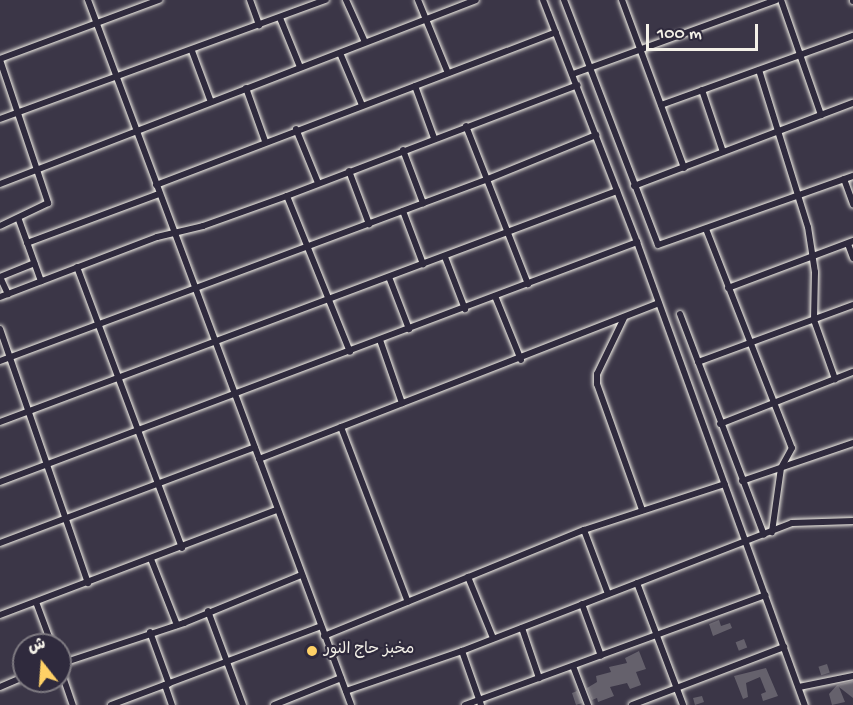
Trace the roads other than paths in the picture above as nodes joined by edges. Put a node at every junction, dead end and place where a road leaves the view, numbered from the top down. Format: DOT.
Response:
graph roads {
  1 [pos="88,0"];
  2 [pos="159,0"];
  3 [pos="250,0"];
  4 [pos="326,0"];
  5 [pos="346,0"];
  6 [pos="418,0"];
  7 [pos="476,0"];
  8 [pos="543,0"];
  9 [pos="564,0"];
  10 [pos="622,0"];
  11 [pos="776,0"];
  12 [pos="781,0"];
  13 [pos="280,18"];
  14 [pos="426,18"];
  15 [pos="97,24"];
  16 [pos="260,25"];
  17 [pos="556,32"];
  18 [pos="853,36"];
  19 [pos="365,42"];
  20 [pos="640,49"];
  21 [pos="192,51"];
  22 [pos="340,53"];
  23 [pos="801,54"];
  24 [pos="0,59"];
  25 [pos="300,67"];
  26 [pos="589,68"];
  27 [pos="759,70"];
  28 [pos="448,73"];
  29 [pos="573,74"];
  30 [pos="116,77"];
  31 [pos="577,85"];
  32 [pos="415,86"];
  33 [pos="246,88"];
  34 [pos="702,90"];
  35 [pos="211,102"];
  36 [pos="853,103"];
  37 [pos="362,105"];
  38 [pos="661,105"];
  39 [pos="18,112"];
  40 [pos="821,115"];
  41 [pos="0,119"];
  42 [pos="466,126"];
  43 [pos="296,129"];
  44 [pos="136,130"];
  45 [pos="779,130"];
  46 [pos="596,135"];
  47 [pos="434,138"];
  48 [pos="265,141"];
  49 [pos="403,150"];
  50 [pos="723,152"];
  51 [pos="684,168"];
  52 [pos="39,171"];
  53 [pos="349,171"];
  54 [pos="853,176"];
  55 [pos="488,179"];
  56 [pos="844,179"];
  57 [pos="318,183"];
  58 [pos="0,184"];
  59 [pos="156,185"];
  60 [pos="634,186"];
  61 [pos="617,190"];
  62 [pos="159,194"];
  63 [pos="798,195"];
  64 [pos="287,196"];
  65 [pos="423,203"];
  66 [pos="853,204"];
  67 [pos="403,211"];
  68 [pos="19,219"];
  69 [pos="369,224"];
  70 [pos="0,226"];
  71 [pos="706,229"];
  72 [pos="509,232"];
  73 [pos="174,233"];
  74 [pos="637,242"];
  75 [pos="850,242"];
  76 [pos="27,243"];
  77 [pos="308,246"];
  78 [pos="814,256"];
  79 [pos="445,257"];
  80 [pos="853,258"];
  81 [pos="34,263"];
  82 [pos="423,264"];
  83 [pos="77,267"];
  84 [pos="0,277"];
  85 [pos="389,277"];
  86 [pos="41,281"];
  87 [pos="528,285"];
  88 [pos="196,288"];
  89 [pos="728,288"];
  90 [pos="8,294"];
  91 [pos="495,296"];
  92 [pos="0,297"];
  93 [pos="330,299"];
  94 [pos="659,303"];
  95 [pos="853,305"];
  96 [pos="465,309"];
  97 [pos="680,314"];
  98 [pos="624,318"];
  99 [pos="814,320"];
  100 [pos="99,324"];
  101 [pos="0,329"];
  102 [pos="409,329"];
  103 [pos="380,340"];
  104 [pos="216,341"];
  105 [pos="750,344"];
  106 [pos="350,352"];
  107 [pos="11,357"];
  108 [pos="521,360"];
  109 [pos="0,361"];
  110 [pos="698,362"];
  111 [pos="853,372"];
  112 [pos="119,377"];
  113 [pos="835,379"];
  114 [pos="236,396"];
  115 [pos="774,402"];
  116 [pos="402,403"];
  117 [pos="30,411"];
  118 [pos="0,422"];
  119 [pos="720,424"];
  120 [pos="340,427"];
  121 [pos="138,431"];
  122 [pos="853,443"];
  123 [pos="255,447"];
  124 [pos="259,459"];
  125 [pos="47,464"];
  126 [pos="782,468"];
  127 [pos="742,481"];
  128 [pos="0,482"];
  129 [pos="158,484"];
  130 [pos="725,484"];
  131 [pos="277,510"];
  132 [pos="642,510"];
  133 [pos="67,519"];
  134 [pos="853,521"];
  135 [pos="584,530"];
  136 [pos="772,531"];
  137 [pos="764,535"];
  138 [pos="747,542"];
  139 [pos="0,543"];
  140 [pos="182,548"];
  141 [pos="152,559"];
  142 [pos="301,575"];
  143 [pos="468,577"];
  144 [pos="88,583"];
  145 [pos="637,583"];
  146 [pos="608,594"];
  147 [pos="765,595"];
  148 [pos="36,602"];
  149 [pos="408,602"];
  150 [pos="582,604"];
  151 [pos="208,612"];
  152 [pos="0,615"];
  153 [pos="177,625"];
  154 [pos="321,626"];
  155 [pos="522,628"];
  156 [pos="150,632"];
  157 [pos="48,633"];
  158 [pos="324,636"];
  159 [pos="658,636"];
  160 [pos="493,638"];
  161 [pos="784,647"];
  162 [pos="462,651"];
  163 [pos="601,656"];
  164 [pos="72,660"];
  165 [pos="227,663"];
  166 [pos="573,666"];
  167 [pos="853,676"];
  168 [pos="341,678"];
  169 [pos="539,678"];
  170 [pos="167,685"];
  171 [pos="799,687"];
  172 [pos="677,688"];
  173 [pos="345,691"];
  174 [pos="480,702"];
  175 [pos="805,703"];
  176 [pos="111,705"];
  177 [pos="172,705"];
  178 [pos="243,705"];
  179 [pos="274,705"];
  180 [pos="351,705"];
  181 [pos="465,705"];
  182 [pos="588,705"];
  183 [pos="632,705"];
  184 [pos="683,705"];
  185 [pos="795,705"];
  1 -- 15 [label="street"];
  2 -- 15 [label="street"];
  3 -- 16 [label="street"];
  4 -- 13 [label="street"];
  5 -- 19 [label="street"];
  6 -- 14 [label="street"];
  7 -- 14 [label="street"];
  8 -- 17 [label="street"];
  9 -- 26 [label="street"];
  10 -- 20 [label="street"];
  11 -- 20 [label="street"];
  12 -- 23 [label="street"];
  13 -- 16 [label="street"];
  13 -- 25 [label="street"];
  14 -- 19 [label="street"];
  14 -- 28 [label="street"];
  15 -- 24 [label="street"];
  15 -- 30 [label="street"];
  16 -- 21 [label="street"];
  17 -- 28 [label="street"];
  17 -- 29 [label="street"];
  18 -- 23 [label="street"];
  19 -- 22 [label="street"];
  20 -- 26 [label="street"];
  20 -- 38 [label="street"];
  21 -- 30 [label="street"];
  21 -- 35 [label="street"];
  22 -- 25 [label="street"];
  22 -- 37 [label="street"];
  23 -- 27 [label="street"];
  23 -- 40 [label="street"];
  24 -- 39 [label="street"];
  25 -- 33 [label="street"];
  26 -- 29 [label="street"];
  26 -- 60 [label="street"];
  27 -- 34 [label="street"];
  27 -- 45 [label="street"];
  28 -- 32 [label="street"];
  29 -- 31 [label="street"];
  30 -- 39 [label="street"];
  30 -- 44 [label="street"];
  31 -- 42 [label="street"];
  31 -- 46 [label="street"];
  32 -- 37 [label="street"];
  32 -- 47 [label="street"];
  33 -- 35 [label="street"];
  33 -- 48 [label="street"];
  34 -- 38 [label="street"];
  34 -- 50 [label="street"];
  35 -- 44 [label="street"];
  36 -- 40 [label="street"];
  37 -- 43 [label="street"];
  38 -- 51 [label="street"];
  39 -- 41 [label="street"];
  39 -- 52 [label="street"];
  40 -- 45 [label="street"];
  42 -- 47 [label="street"];
  42 -- 55 [label="street"];
  43 -- 48 [label="street"];
  43 -- 57 [label="street"];
  44 -- 52 [label="street"];
  44 -- 59 [label="street"];
  45 -- 50 [label="street"];
  45 -- 63 [label="street"];
  46 -- 55 [label="street"];
  46 -- 61 [label="street"];
  47 -- 49 [label="street"];
  48 -- 59 [label="street"];
  49 -- 53 [label="street"];
  49 -- 65 [label="street"];
  50 -- 51 [label="street"];
  51 -- 60 [label="street"];
  52 -- 58 [label="street"];
  52 -- 68 [label="street"];
  53 -- 57 [label="street"];
  53 -- 69 [label="street"];
  54 -- 56 [label="street"];
  55 -- 65 [label="street"];
  55 -- 72 [label="street"];
  56 -- 63 [label="street"];
  56 -- 66 [label="street"];
  57 -- 64 [label="street"];
  59 -- 62 [label="street"];
  60 -- 71 [label="street"];
  61 -- 72 [label="street"];
  61 -- 74 [label="street"];
  62 -- 73 [label="street"];
  62 -- 76 [label="street"];
  63 -- 71 [label="street"];
  63 -- 78 [label="street"];
  64 -- 73 [label="street"];
  64 -- 77 [label="street"];
  65 -- 67 [label="street"];
  67 -- 69 [label="street"];
  67 -- 82 [label="street"];
  68 -- 70 [label="street"];
  68 -- 76 [label="street"];
  69 -- 77 [label="street"];
  71 -- 89 [label="street"];
  72 -- 79 [label="street"];
  72 -- 87 [label="street"];
  73 -- 83 [label="street"];
  73 -- 88 [label="street"];
  74 -- 87 [label="street"];
  74 -- 94 [label="street"];
  75 -- 78 [label="street"];
  75 -- 80 [label="street"];
  76 -- 81 [label="street"];
  77 -- 88 [label="street"];
  77 -- 93 [label="street"];
  78 -- 89 [label="street"];
  78 -- 99 [label="street"];
  79 -- 82 [label="street"];
  79 -- 96 [label="street"];
  81 -- 84 [label="street"];
  81 -- 86 [label="street"];
  82 -- 85 [label="street"];
  83 -- 86 [label="street"];
  83 -- 100 [label="street"];
  84 -- 90 [label="street"];
  85 -- 93 [label="street"];
  85 -- 102 [label="street"];
  86 -- 90 [label="street"];
  87 -- 91 [label="street"];
  88 -- 100 [label="street"];
  88 -- 104 [label="street"];
  89 -- 105 [label="street"];
  90 -- 92 [label="street"];
  91 -- 96 [label="street"];
  91 -- 108 [label="street"];
  93 -- 104 [label="street"];
  93 -- 106 [label="street"];
  94 -- 98 [label="street"];
  94 -- 130 [label="street"];
  95 -- 99 [label="street"];
  96 -- 102 [label="street"];
  97 -- 110 [label="street"];
  98 -- 108 [label="street"];
  98 -- 132 [label="street"];
  99 -- 105 [label="street"];
  99 -- 113 [label="street"];
  100 -- 107 [label="street"];
  100 -- 112 [label="street"];
  101 -- 107 [label="street"];
  102 -- 103 [label="street"];
  103 -- 106 [label="street"];
  103 -- 116 [label="street"];
  104 -- 112 [label="street"];
  104 -- 114 [label="street"];
  105 -- 110 [label="street"];
  105 -- 115 [label="street"];
  106 -- 114 [label="street"];
  107 -- 109 [label="street"];
  107 -- 117 [label="street"];
  108 -- 116 [label="street"];
  110 -- 119 [label="street"];
  111 -- 113 [label="street"];
  112 -- 117 [label="street"];
  112 -- 121 [label="street"];
  113 -- 115 [label="street"];
  114 -- 121 [label="street"];
  114 -- 123 [label="street"];
  115 -- 119 [label="street"];
  115 -- 126 [label="street"];
  116 -- 120 [label="street"];
  117 -- 118 [label="street"];
  117 -- 125 [label="street"];
  119 -- 127 [label="street"];
  120 -- 124 [label="street"];
  120 -- 149 [label="street"];
  121 -- 125 [label="street"];
  121 -- 129 [label="street"];
  122 -- 126 [label="street"];
  123 -- 124 [label="street"];
  123 -- 129 [label="street"];
  124 -- 131 [label="street"];
  125 -- 128 [label="street"];
  125 -- 133 [label="street"];
  126 -- 127 [label="street"];
  126 -- 136 [label="street"];
  127 -- 137 [label="street"];
  129 -- 133 [label="street"];
  129 -- 140 [label="street"];
  130 -- 132 [label="street"];
  130 -- 138 [label="street"];
  131 -- 140 [label="street"];
  131 -- 142 [label="street"];
  132 -- 135 [label="street"];
  133 -- 139 [label="street"];
  133 -- 144 [label="street"];
  134 -- 136 [label="street"];
  135 -- 143 [label="street"];
  135 -- 146 [label="street"];
  136 -- 137 [label="street"];
  137 -- 138 [label="street"];
  138 -- 145 [label="street"];
  138 -- 147 [label="street"];
  140 -- 141 [label="street"];
  141 -- 144 [label="street"];
  141 -- 153 [label="street"];
  142 -- 151 [label="street"];
  142 -- 154 [label="street"];
  143 -- 149 [label="street"];
  143 -- 160 [label="street"];
  144 -- 148 [label="street"];
  145 -- 146 [label="street"];
  145 -- 159 [label="street"];
  146 -- 150 [label="street"];
  147 -- 159 [label="street"];
  147 -- 161 [label="street"];
  148 -- 152 [label="street"];
  148 -- 157 [label="street"];
  149 -- 158 [label="street"];
  150 -- 155 [label="street"];
  150 -- 163 [label="street"];
  151 -- 153 [label="street"];
  151 -- 165 [label="street"];
  153 -- 156 [label="street"];
  154 -- 158 [label="street"];
  154 -- 165 [label="street"];
  155 -- 160 [label="street"];
  155 -- 169 [label="street"];
  156 -- 164 [label="street"];
  156 -- 170 [label="street"];
  158 -- 168 [label="street"];
  159 -- 163 [label="street"];
  159 -- 172 [label="street"];
  160 -- 162 [label="street"];
  161 -- 171 [label="street"];
  161 -- 172 [label="street"];
  162 -- 173 [label="street"];
  162 -- 174 [label="street"];
  163 -- 166 [label="street"];
  165 -- 170 [label="street"];
  165 -- 178 [label="street"];
  166 -- 169 [label="street"];
  166 -- 182 [label="street"];
  167 -- 171 [label="street"];
  168 -- 173 [label="street"];
  168 -- 179 [label="street"];
  169 -- 174 [label="street"];
  170 -- 176 [label="street"];
  170 -- 177 [label="street"];
  171 -- 175 [label="street"];
  172 -- 183 [label="street"];
  172 -- 184 [label="street"];
  173 -- 180 [label="street"];
  174 -- 181 [label="street"];
  175 -- 185 [label="street"];
}
